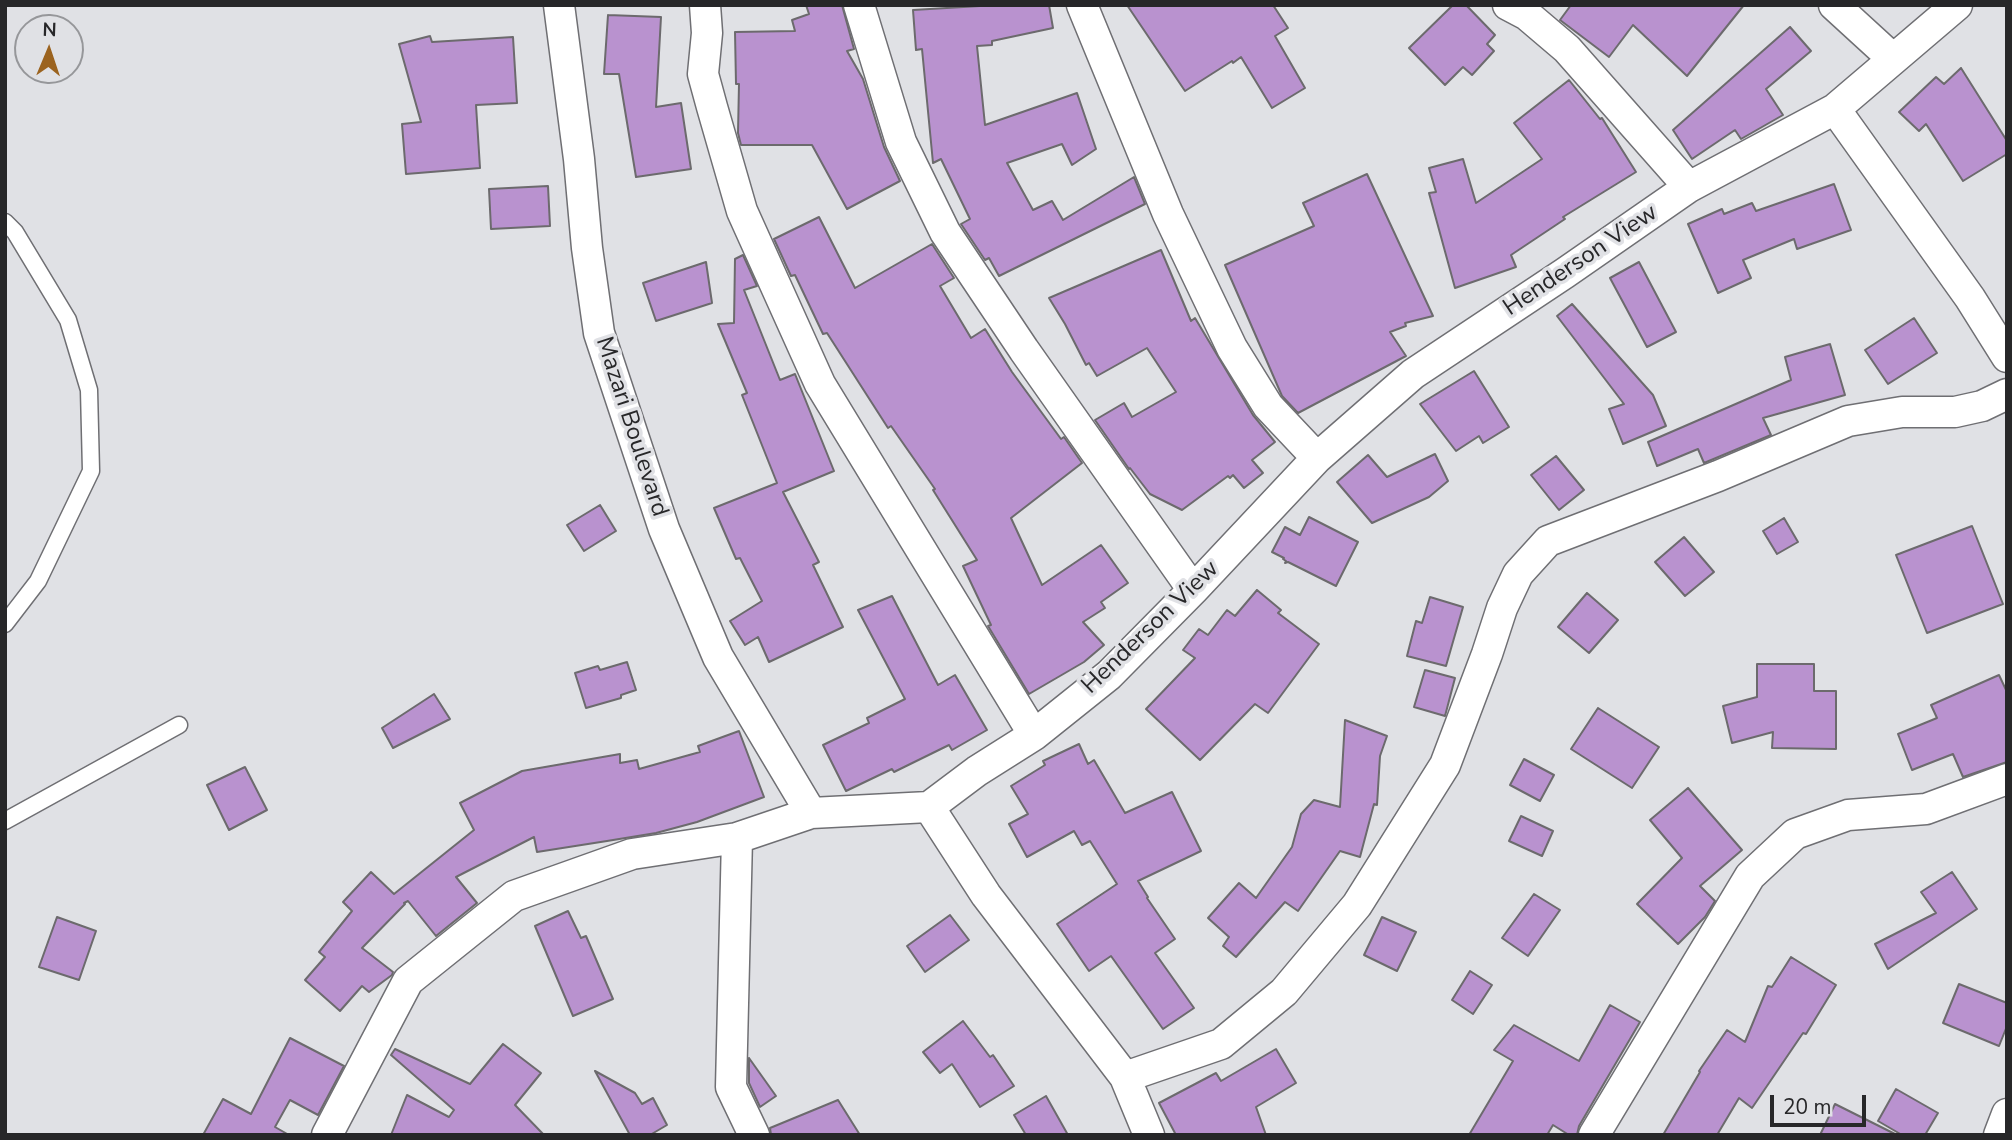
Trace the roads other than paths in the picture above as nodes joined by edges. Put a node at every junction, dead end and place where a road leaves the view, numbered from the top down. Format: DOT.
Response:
graph roads {
  1 [pos="559,5"];
  2 [pos="705,5"];
  3 [pos="859,5"];
  4 [pos="1082,5"];
  5 [pos="1834,5"];
  6 [pos="1957,5"];
  7 [pos="1523,9"];
  8 [pos="1893,59"];
  9 [pos="1835,109"];
  10 [pos="1689,187"];
  11 [pos="5,222"];
  12 [pos="2007,357"];
  13 [pos="2007,394"];
  14 [pos="1317,458"];
  15 [pos="1193,590"];
  16 [pos="5,624"];
  17 [pos="179,725"];
  18 [pos="1034,735"];
  19 [pos="2007,779"];
  20 [pos="929,807"];
  21 [pos="811,813"];
  22 [pos="5,821"];
  23 [pos="737,838"];
  24 [pos="1125,1077"];
  25 [pos="2007,1114"];
  26 [pos="327,1135"];
  27 [pos="754,1135"];
  28 [pos="1149,1135"];
  29 [pos="1594,1135"];
  30 [pos="1999,1135"];
  1 -- 21 [label="street, Mazari Boulevard"];
  2 -- 18 [label="street"];
  3 -- 15 [label="street"];
  4 -- 14 [label="street"];
  5 -- 8 [label="street"];
  6 -- 8 [label="street, Henderson View"];
  7 -- 10 [label="street"];
  8 -- 9 [label="street, Henderson View"];
  9 -- 10 [label="street, Henderson View"];
  9 -- 12 [label="street"];
  10 -- 14 [label="street, Henderson View"];
  11 -- 16 [label="lane"];
  13 -- 24 [label="street"];
  14 -- 15 [label="street, Henderson View"];
  15 -- 18 [label="street, Henderson View"];
  17 -- 22 [label="lane"];
  18 -- 20 [label="street, Henderson View"];
  19 -- 29 [label="street"];
  20 -- 21 [label="street"];
  20 -- 24 [label="street"];
  21 -- 23 [label="street"];
  23 -- 26 [label="street"];
  23 -- 27 [label="street"];
  24 -- 28 [label="street"];
  25 -- 30 [label="street"];
}
